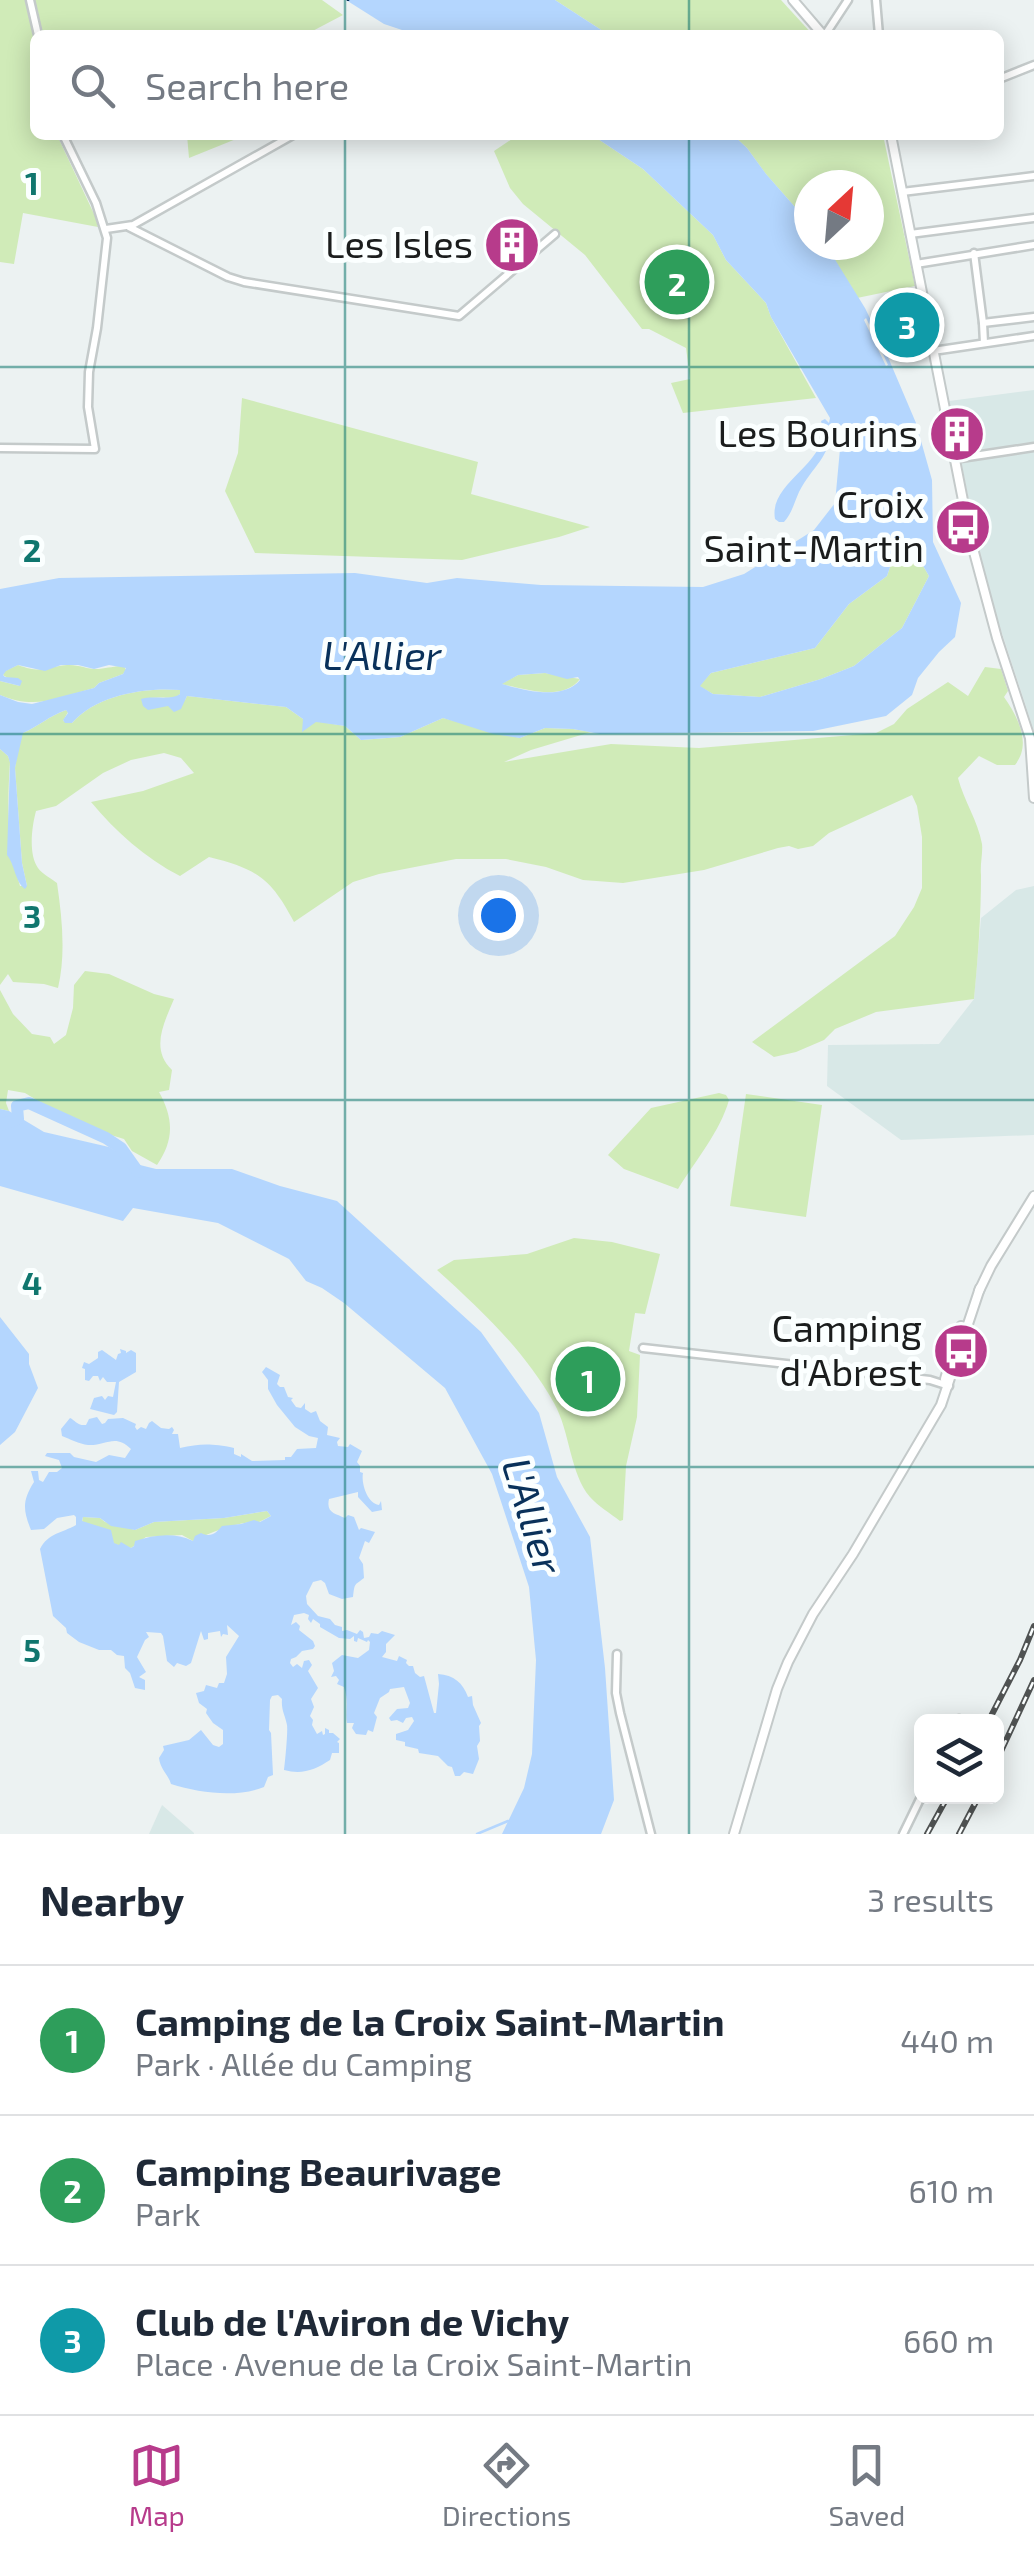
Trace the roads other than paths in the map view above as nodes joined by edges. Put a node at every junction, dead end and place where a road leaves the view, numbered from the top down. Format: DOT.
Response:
graph roads {
  1 [pos="30,0"];
  2 [pos="794,0"];
  3 [pos="848,0"];
  4 [pos="876,0"];
  5 [pos="37,30"];
  6 [pos="820,30"];
  7 [pos="827,30"];
  8 [pos="879,30"];
  9 [pos="1034,65"];
  10 [pos="1004,77"];
  11 [pos="65,140"];
  12 [pos="284,140"];
  13 [pos="893,140"];
  14 [pos="1034,176"];
  15 [pos="902,192"];
  16 [pos="1034,218"];
  17 [pos="129,227"];
  18 [pos="106,229"];
  19 [pos="556,234"];
  20 [pos="910,234"];
  21 [pos="1034,245"];
  22 [pos="974,254"];
  23 [pos="916,264"];
  24 [pos="1034,317"];
  25 [pos="984,323"];
  26 [pos="1034,336"];
  27 [pos="984,343"];
  28 [pos="933,351"];
  29 [pos="1034,447"];
  30 [pos="0,448"];
  31 [pos="954,459"];
  32 [pos="1033,753"];
  33 [pos="1034,798"];
  34 [pos="1034,1196"];
  35 [pos="642,1348"];
  36 [pos="946,1385"];
  37 [pos="616,1654"];
  38 [pos="918,1804"];
  39 [pos="650,1834"];
  40 [pos="734,1834"];
  41 [pos="903,1834"];
  1 -- 5 [label="street"];
  2 -- 6 [label="street"];
  3 -- 7 [label="street"];
  4 -- 8 [label="street"];
  9 -- 10 [label="street"];
  11 -- 18 [label="street"];
  12 -- 17 [label="street"];
  13 -- 15 [label="street"];
  14 -- 15 [label="street"];
  15 -- 20 [label="street"];
  16 -- 20 [label="street"];
  17 -- 18 [label="street"];
  17 -- 19 [label="street"];
  18 -- 30 [label="street"];
  20 -- 23 [label="street"];
  21 -- 22 [label="street"];
  22 -- 23 [label="street"];
  22 -- 25 [label="street"];
  23 -- 28 [label="street"];
  24 -- 25 [label="street"];
  25 -- 27 [label="street"];
  26 -- 27 [label="street"];
  27 -- 28 [label="street"];
  28 -- 31 [label="street"];
  29 -- 31 [label="street"];
  31 -- 32 [label="street"];
  32 -- 33 [label="street"];
  34 -- 36 [label="street"];
  35 -- 36 [label="street"];
  36 -- 40 [label="street"];
  37 -- 39 [label="street"];
  38 -- 41 [label="street"];
}
